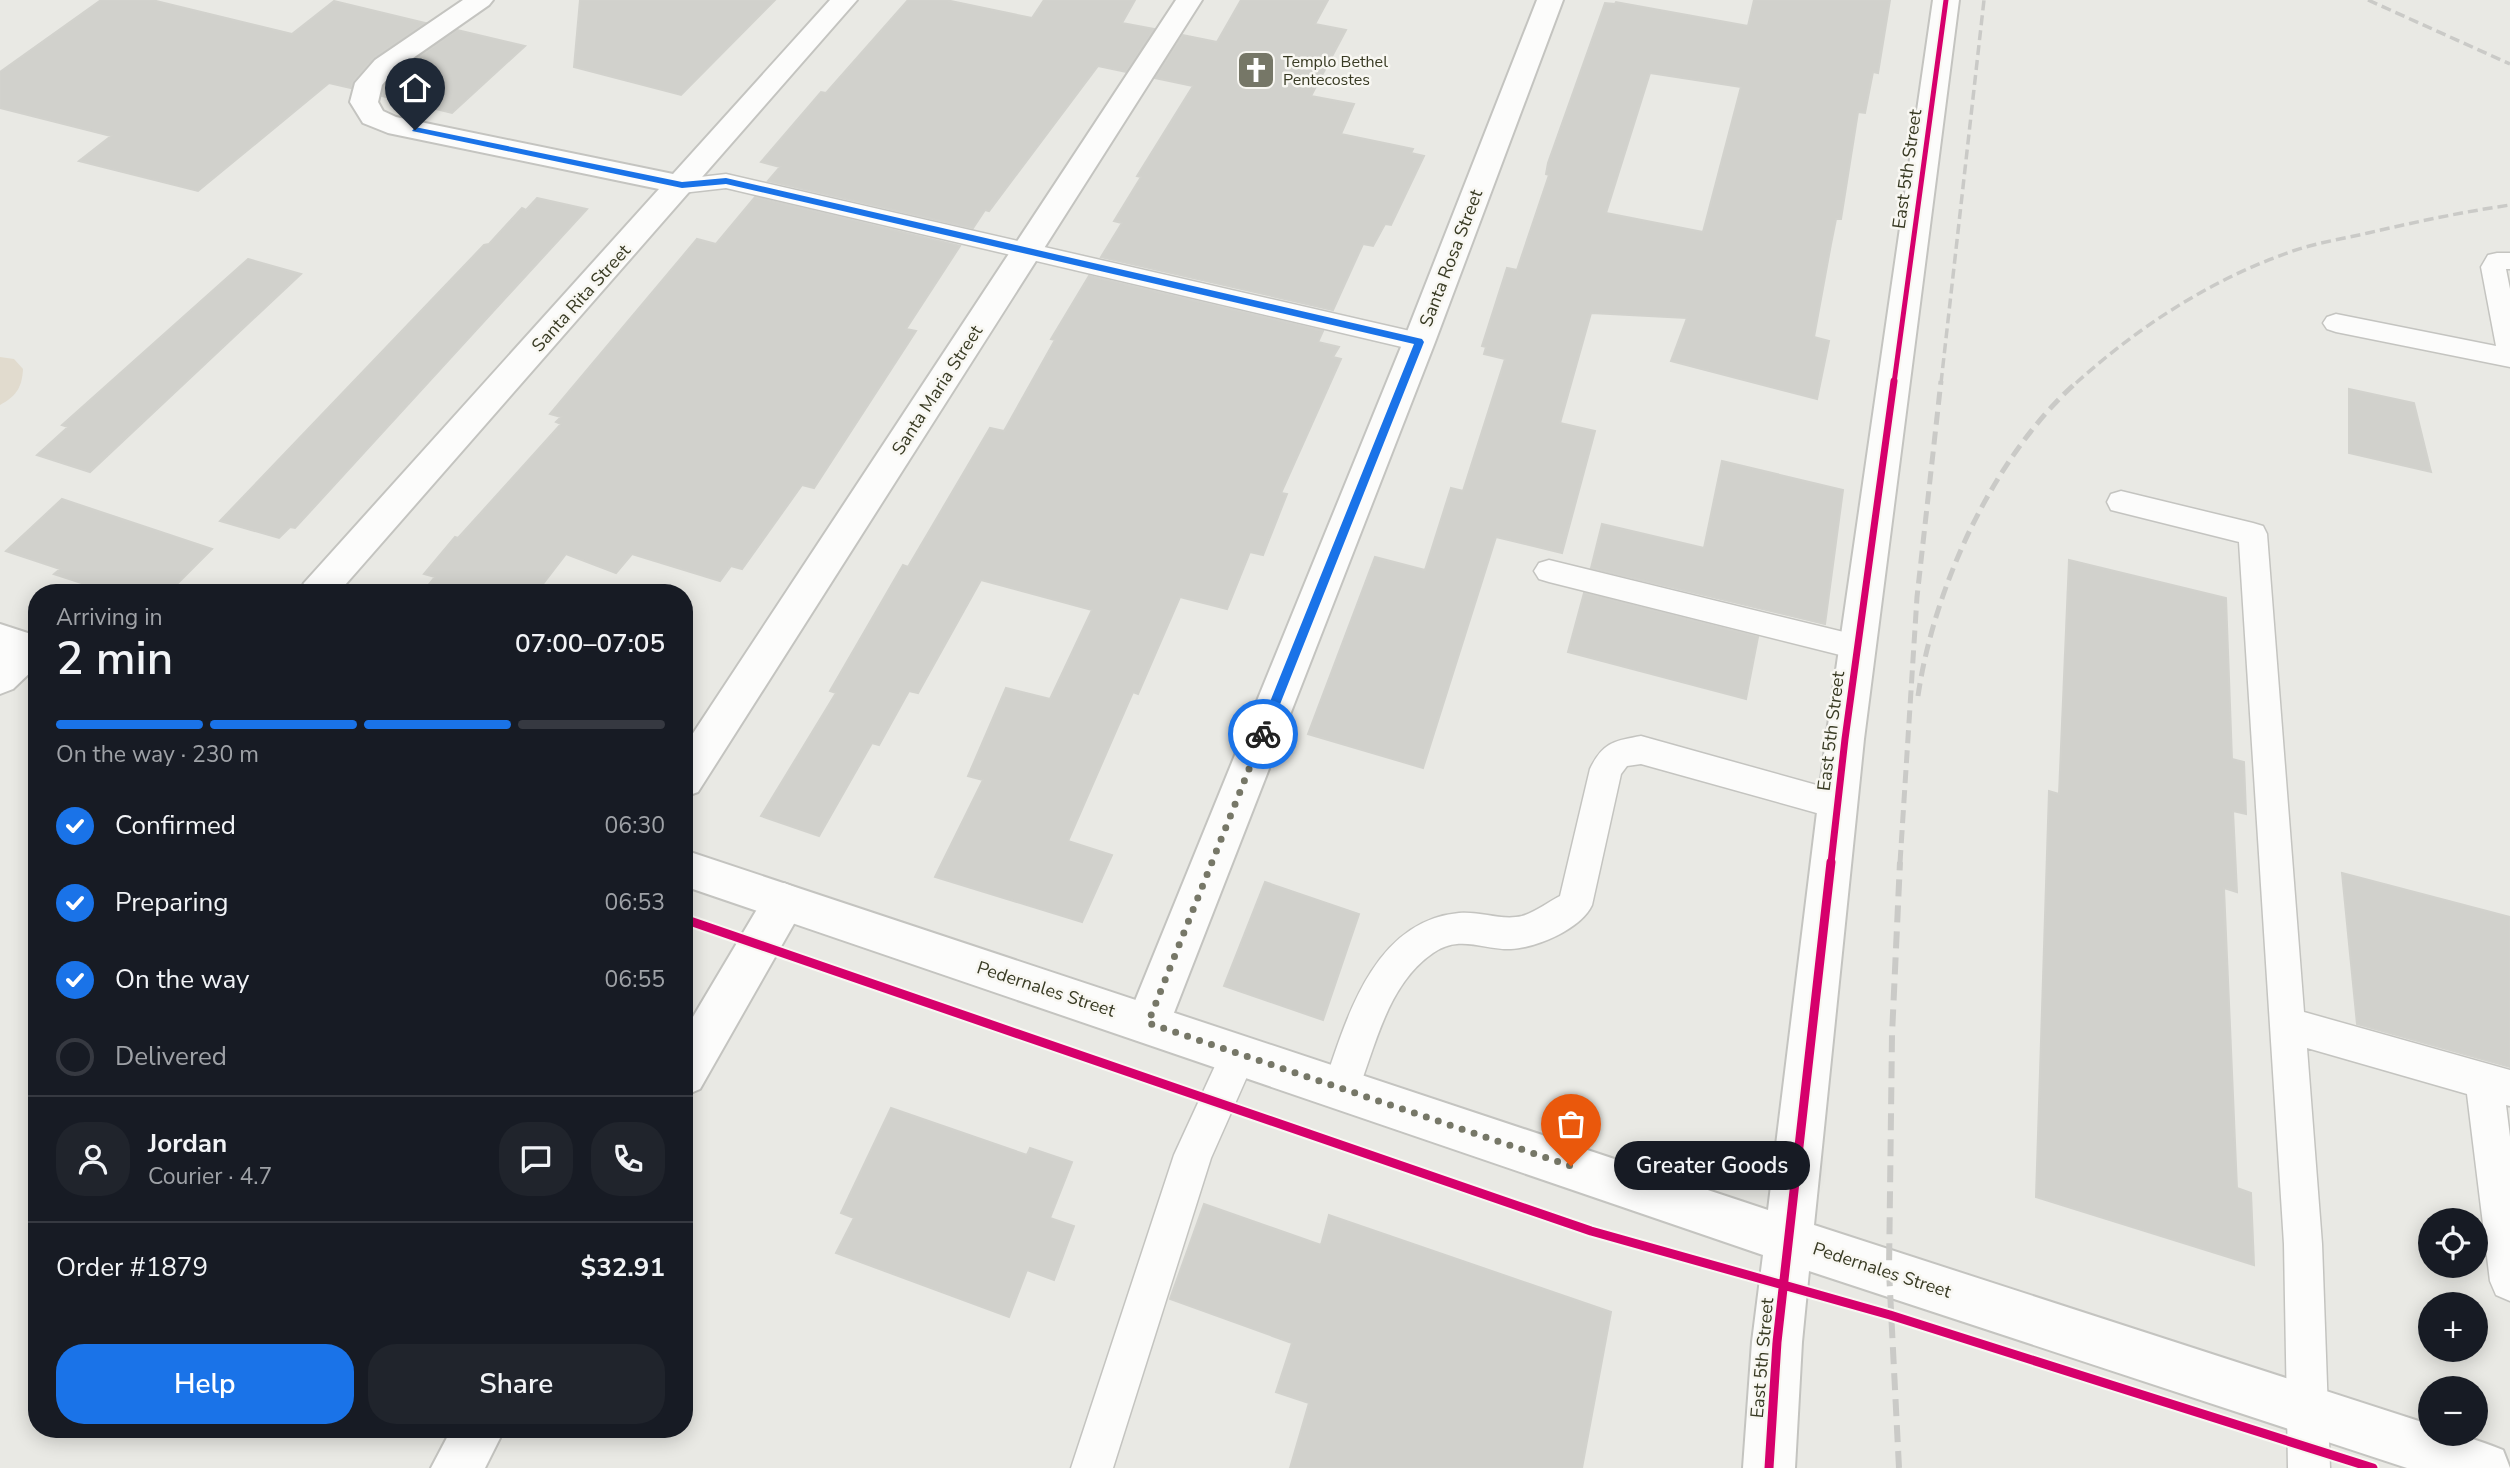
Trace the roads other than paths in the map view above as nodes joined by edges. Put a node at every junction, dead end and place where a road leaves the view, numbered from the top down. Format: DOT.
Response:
graph roads {
  1 [pos="481,0"];
  2 [pos="844,0"];
  3 [pos="1189,0"];
  4 [pos="1550,0"];
  5 [pos="1946,0"];
  6 [pos="682,185"];
  7 [pos="1028,250"];
  8 [pos="2510,261"];
  9 [pos="2336,323"];
  10 [pos="1419,342"];
  11 [pos="2510,353"];
  12 [pos="2510,358"];
  13 [pos="2121,502"];
  14 [pos="1549,571"];
  15 [pos="325,584"];
  16 [pos="22,646"];
  17 [pos="1856,647"];
  18 [pos="0,678"];
  19 [pos="693,766"];
  20 [pos="1838,805"];
  21 [pos="693,871"];
  22 [pos="784,902"];
  23 [pos="1148,1023"];
  24 [pos="2288,1025"];
  25 [pos="1239,1054"];
  26 [pos="693,1059"];
  27 [pos="2497,1084"];
  28 [pos="1342,1088"];
  29 [pos="1790,1241"];
  30 [pos="2510,1281"];
  31 [pos="2308,1412"];
  32 [pos="474,1438"];
  33 [pos="457,1468"];
  34 [pos="1092,1468"];
  35 [pos="1769,1468"];
  36 [pos="2309,1468"];
  37 [pos="2484,1468"];
  1 -- 6 [label="street"];
  2 -- 6 [label="street, Santa Rita Street"];
  3 -- 7 [label="street, Santa Maria Street"];
  4 -- 10 [label="street, Santa Rosa Street"];
  5 -- 17 [label="street, East 5th Street"];
  6 -- 7 [label="lane"];
  6 -- 15 [label="street, Santa Rita Street"];
  7 -- 10 [label="lane"];
  7 -- 19 [label="street, Santa Maria Street"];
  8 -- 11 [label="lane"];
  9 -- 12 [label="lane"];
  10 -- 23 [label="street, Santa Rosa Street"];
  13 -- 24 [label="lane"];
  14 -- 17 [label="lane"];
  16 -- 18 [label="street"];
  17 -- 20 [label="street, East 5th Street"];
  20 -- 28 [label="lane"];
  20 -- 29 [label="street, East 5th Street"];
  21 -- 22 [label="street, Pedernales Street"];
  22 -- 23 [label="street, Pedernales Street"];
  22 -- 26 [label="street"];
  23 -- 25 [label="street, Pedernales Street"];
  24 -- 27 [label="lane"];
  24 -- 31 [label="lane"];
  25 -- 28 [label="street, Pedernales Street"];
  25 -- 34 [label="lane"];
  27 -- 30 [label="lane"];
  28 -- 29 [label="street, Pedernales Street"];
  29 -- 31 [label="street, Pedernales Street"];
  29 -- 35 [label="street, East 5th Street"];
  31 -- 36 [label="lane"];
  31 -- 37 [label="street, Pedernales Street"];
  32 -- 33 [label="street"];
}
